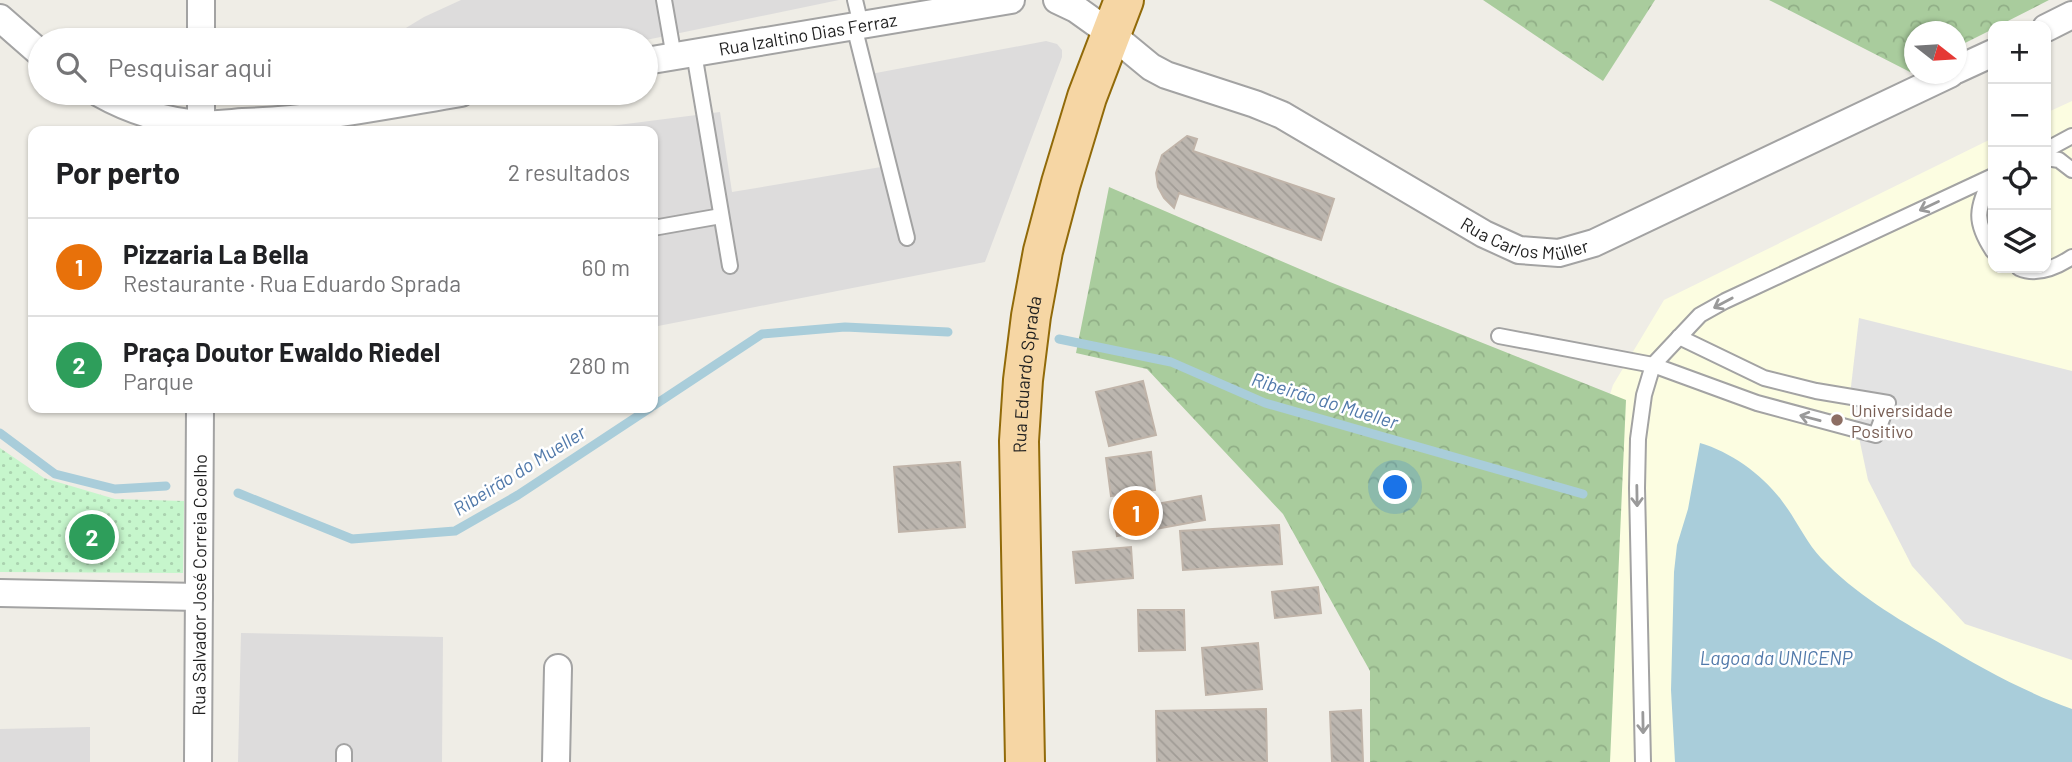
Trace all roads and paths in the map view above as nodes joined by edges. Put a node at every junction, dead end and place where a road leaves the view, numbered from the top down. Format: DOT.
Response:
graph roads {
  1 [pos="201,0"];
  2 [pos="664,0"];
  3 [pos="1011,0"];
  4 [pos="1057,0"];
  5 [pos="2072,15"];
  6 [pos="857,17"];
  7 [pos="1118,17"];
  8 [pos="0,18"];
  9 [pos="2051,26"];
  10 [pos="201,28"];
  11 [pos="28,42"];
  12 [pos="684,55"];
  13 [pos="1988,55"];
  14 [pos="658,59"];
  15 [pos="1967,65"];
  16 [pos="1929,84"];
  17 [pos="123,105"];
  18 [pos="201,105"];
  19 [pos="376,105"];
  20 [pos="193,126"];
  21 [pos="201,126"];
  22 [pos="222,126"];
  23 [pos="2072,136"];
  24 [pos="2051,147"];
  25 [pos="2051,159"];
  26 [pos="2072,170"];
  27 [pos="1988,179"];
  28 [pos="1988,185"];
  29 [pos="721,216"];
  30 [pos="658,227"];
  31 [pos="908,238"];
  32 [pos="1988,243"];
  33 [pos="2072,257"];
  34 [pos="730,266"];
  35 [pos="2051,268"];
  36 [pos="1499,336"];
  37 [pos="1679,337"];
  38 [pos="1653,365"];
  39 [pos="200,413"];
  40 [pos="0,593"];
  41 [pos="199,597"];
  42 [pos="558,668"];
  43 [pos="198,762"];
  44 [pos="556,762"];
  45 [pos="1025,762"];
  46 [pos="1643,762"];
  1 -- 10 [label="street"];
  2 -- 12 [label="lane"];
  3 -- 6 [label="street, Rua Izaltino Dias Ferraz"];
  4 -- 7 [label="street"];
  5 -- 9 [label="street"];
  6 -- 12 [label="street, Rua Izaltino Dias Ferraz"];
  6 -- 31 [label="lane"];
  7 -- 16 [label="street, Rua Carlos Müller"];
  7 -- 45 [label="main road, Rua Eduardo Sprada"];
  8 -- 11 [label="street"];
  12 -- 14 [label="street, Rua Izaltino Dias Ferraz"];
  12 -- 29 [label="lane"];
  13 -- 15 [label="street"];
  17 -- 20 [label="street"];
  18 -- 21 [label="street"];
  19 -- 22 [label="street"];
  23 -- 24 [label="lane"];
  25 -- 26 [label="lane"];
  27 -- 37 [label="lane, one-way"];
  28 -- 32 [label="lane"];
  29 -- 30 [label="lane"];
  29 -- 34 [label="lane"];
  33 -- 35 [label="lane"];
  36 -- 38 [label="lane"];
  37 -- 38 [label="lane"];
  37 -- 38 [label="lane, one-way"];
  38 -- 46 [label="lane, one-way"];
  39 -- 41 [label="street, Rua Salvador José Correia Coelho"];
  40 -- 41 [label="street"];
  41 -- 43 [label="street, Rua Salvador José Correia Coelho"];
  42 -- 44 [label="street"];
}
